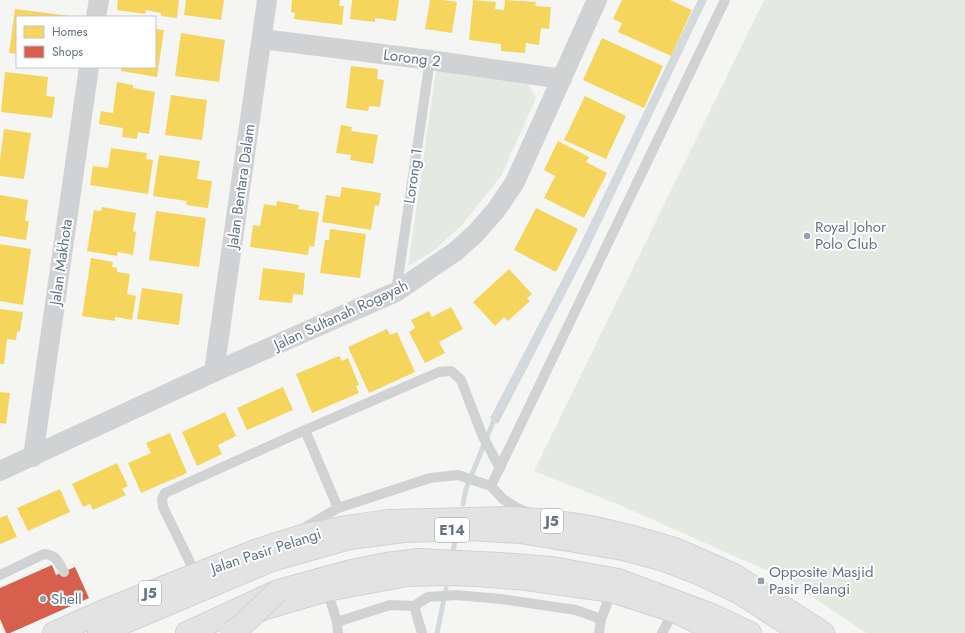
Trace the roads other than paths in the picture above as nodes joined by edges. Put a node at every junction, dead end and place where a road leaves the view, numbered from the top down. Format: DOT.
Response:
graph roads {
  1 [pos="99,0"];
  2 [pos="267,0"];
  3 [pos="597,0"];
  4 [pos="725,0"];
  5 [pos="96,16"];
  6 [pos="262,39"];
  7 [pos="430,60"];
  8 [pos="89,68"];
  9 [pos="562,79"];
  10 [pos="396,292"];
  11 [pos="214,372"];
  12 [pos="305,430"];
  13 [pos="33,457"];
  14 [pos="500,468"];
  15 [pos="0,471"];
  16 [pos="491,486"];
  17 [pos="338,508"];
  18 [pos="552,521"];
  19 [pos="258,550"];
  20 [pos="64,572"];
  21 [pos="0,575"];
  22 [pos="195,575"];
  23 [pos="327,590"];
  24 [pos="278,591"];
  25 [pos="612,591"];
  26 [pos="414,606"];
  27 [pos="674,611"];
  28 [pos="601,619"];
  29 [pos="337,622"];
  30 [pos="54,633"];
  31 [pos="99,633"];
  32 [pos="187,633"];
  33 [pos="210,633"];
  34 [pos="231,633"];
  35 [pos="338,633"];
  36 [pos="422,633"];
  37 [pos="599,633"];
  38 [pos="662,633"];
  39 [pos="720,633"];
  40 [pos="750,633"];
  41 [pos="802,633"];
  42 [pos="824,633"];
  1 -- 5 [label="street"];
  2 -- 6 [label="street, Jalan Bentara Dalam"];
  3 -- 9 [label="street, Jalan Sultanah Rogayah"];
  4 -- 14 [label="lane"];
  6 -- 7 [label="street, Lorong 2"];
  6 -- 11 [label="street, Jalan Bentara Dalam"];
  7 -- 9 [label="street, Lorong 2"];
  7 -- 10 [label="lane, Lorong 1"];
  8 -- 13 [label="street, Jalan Makhota"];
  9 -- 10 [label="street, Jalan Sultanah Rogayah"];
  10 -- 11 [label="street, Jalan Sultanah Rogayah"];
  11 -- 13 [label="street, Jalan Sultanah Rogayah"];
  12 -- 14 [label="lane"];
  12 -- 17 [label="lane"];
  12 -- 22 [label="lane"];
  13 -- 15 [label="street, Jalan Sultanah Rogayah"];
  14 -- 16 [label="lane"];
  16 -- 17 [label="lane"];
  16 -- 18 [label="lane"];
  17 -- 19 [label="lane"];
  18 -- 19 [label="main road, Jalan Pasir Pelangi / J5"];
  18 -- 42 [label="main road, Jalan Pasir Pelangi / J5"];
  19 -- 22 [label="main road, Jalan Pasir Pelangi / J5"];
  20 -- 21 [label="lane"];
  22 -- 30 [label="main road, Jalan Pasir Pelangi / J5"];
  23 -- 25 [label="main road"];
  23 -- 29 [label="lane"];
  23 -- 33 [label="main road"];
  24 -- 32 [label="main road, E14"];
  24 -- 34 [label="main road, bridge"];
  24 -- 40 [label="main road, E14"];
  25 -- 27 [label="main road"];
  25 -- 28 [label="lane"];
  26 -- 28 [label="lane"];
  26 -- 29 [label="lane"];
  26 -- 36 [label="lane"];
  27 -- 38 [label="lane"];
  27 -- 39 [label="main road"];
  28 -- 37 [label="lane"];
  29 -- 35 [label="lane"];
  31 -- 41 [label="main road, E14"];
}
